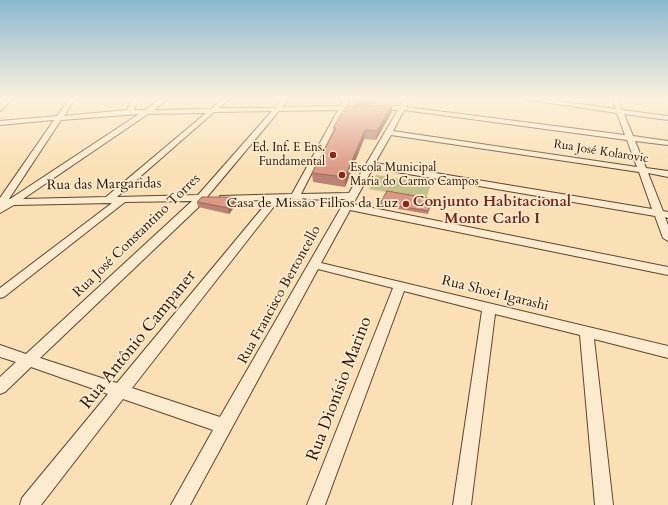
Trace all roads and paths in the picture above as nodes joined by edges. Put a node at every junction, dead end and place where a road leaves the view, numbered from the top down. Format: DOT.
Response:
graph roads {
  1 [pos="56,123"];
  2 [pos="131,123"];
  3 [pos="198,123"];
  4 [pos="266,123"];
  5 [pos="335,123"];
  6 [pos="393,123"];
  7 [pos="528,123"];
  8 [pos="624,123"];
  9 [pos="388,132"];
  10 [pos="631,138"];
  11 [pos="668,143"];
  12 [pos="370,165"];
  13 [pos="642,170"];
  14 [pos="668,174"];
  15 [pos="276,197"];
  16 [pos="294,197"];
  17 [pos="201,198"];
  18 [pos="108,199"];
  19 [pos="123,199"];
  20 [pos="15,200"];
  21 [pos="350,201"];
  22 [pos="1,205"];
  23 [pos="664,215"];
  24 [pos="668,238"];
  25 [pos="315,265"];
  26 [pos="668,271"];
  27 [pos="400,286"];
  28 [pos="0,294"];
  29 [pos="489,307"];
  30 [pos="586,332"];
  31 [pos="0,351"];
  32 [pos="668,352"];
  33 [pos="28,361"];
  34 [pos="0,387"];
  35 [pos="121,391"];
  36 [pos="224,426"];
  37 [pos="29,505"];
  38 [pos="180,505"];
  39 [pos="316,505"];
  40 [pos="462,505"];
  41 [pos="604,505"];
  1 -- 22 [label="street"];
  2 -- 20 [label="street"];
  3 -- 18 [label="street"];
  4 -- 17 [label="street, Rua José Constantino Torres"];
  5 -- 16 [label="street"];
  6 -- 9 [label="street, Rua Francisco Bertoncello"];
  7 -- 10 [label="street"];
  8 -- 10 [label="street"];
  9 -- 12 [label="street, Rua Francisco Bertoncello"];
  9 -- 13 [label="street, Rua José Kolarovic"];
  10 -- 11 [label="street"];
  10 -- 13 [label="street"];
  12 -- 21 [label="street, Rua Francisco Bertoncello"];
  12 -- 23 [label="street"];
  13 -- 14 [label="street, Rua José Kolarovic"];
  13 -- 23 [label="street"];
  15 -- 16 [label="street, Rua das Margaridas"];
  15 -- 17 [label="street, Rua das Margaridas"];
  15 -- 35 [label="street, Rua Antônio Campaner"];
  16 -- 21 [label="street, Rua das Margaridas"];
  17 -- 19 [label="street, Rua das Margaridas"];
  17 -- 33 [label="street, Rua José Constantino Torres"];
  18 -- 19 [label="street, Rua das Margaridas"];
  18 -- 20 [label="street, Rua das Margaridas"];
  19 -- 28 [label="street"];
  20 -- 22 [label="street, Rua das Margaridas"];
  21 -- 25 [label="street, Rua Francisco Bertoncello"];
  21 -- 26 [label="street, Rua das Margaridas"];
  23 -- 24 [label="street"];
  25 -- 27 [label="street, Rua Shoei Igarashi"];
  25 -- 36 [label="street, Rua Francisco Bertoncello"];
  27 -- 29 [label="street, Rua Shoei Igarashi"];
  27 -- 39 [label="street, Rua Dionísio Marino"];
  29 -- 30 [label="street, Rua Shoei Igarashi"];
  29 -- 40 [label="street"];
  30 -- 32 [label="street, Rua Shoei Igarashi"];
  30 -- 41 [label="street"];
  31 -- 33 [label="street"];
  33 -- 34 [label="street, Rua José Constantino Torres"];
  33 -- 35 [label="street"];
  35 -- 36 [label="street"];
  35 -- 37 [label="street, Rua Antônio Campaner"];
  36 -- 38 [label="street, Rua Francisco Bertoncello"];
}
